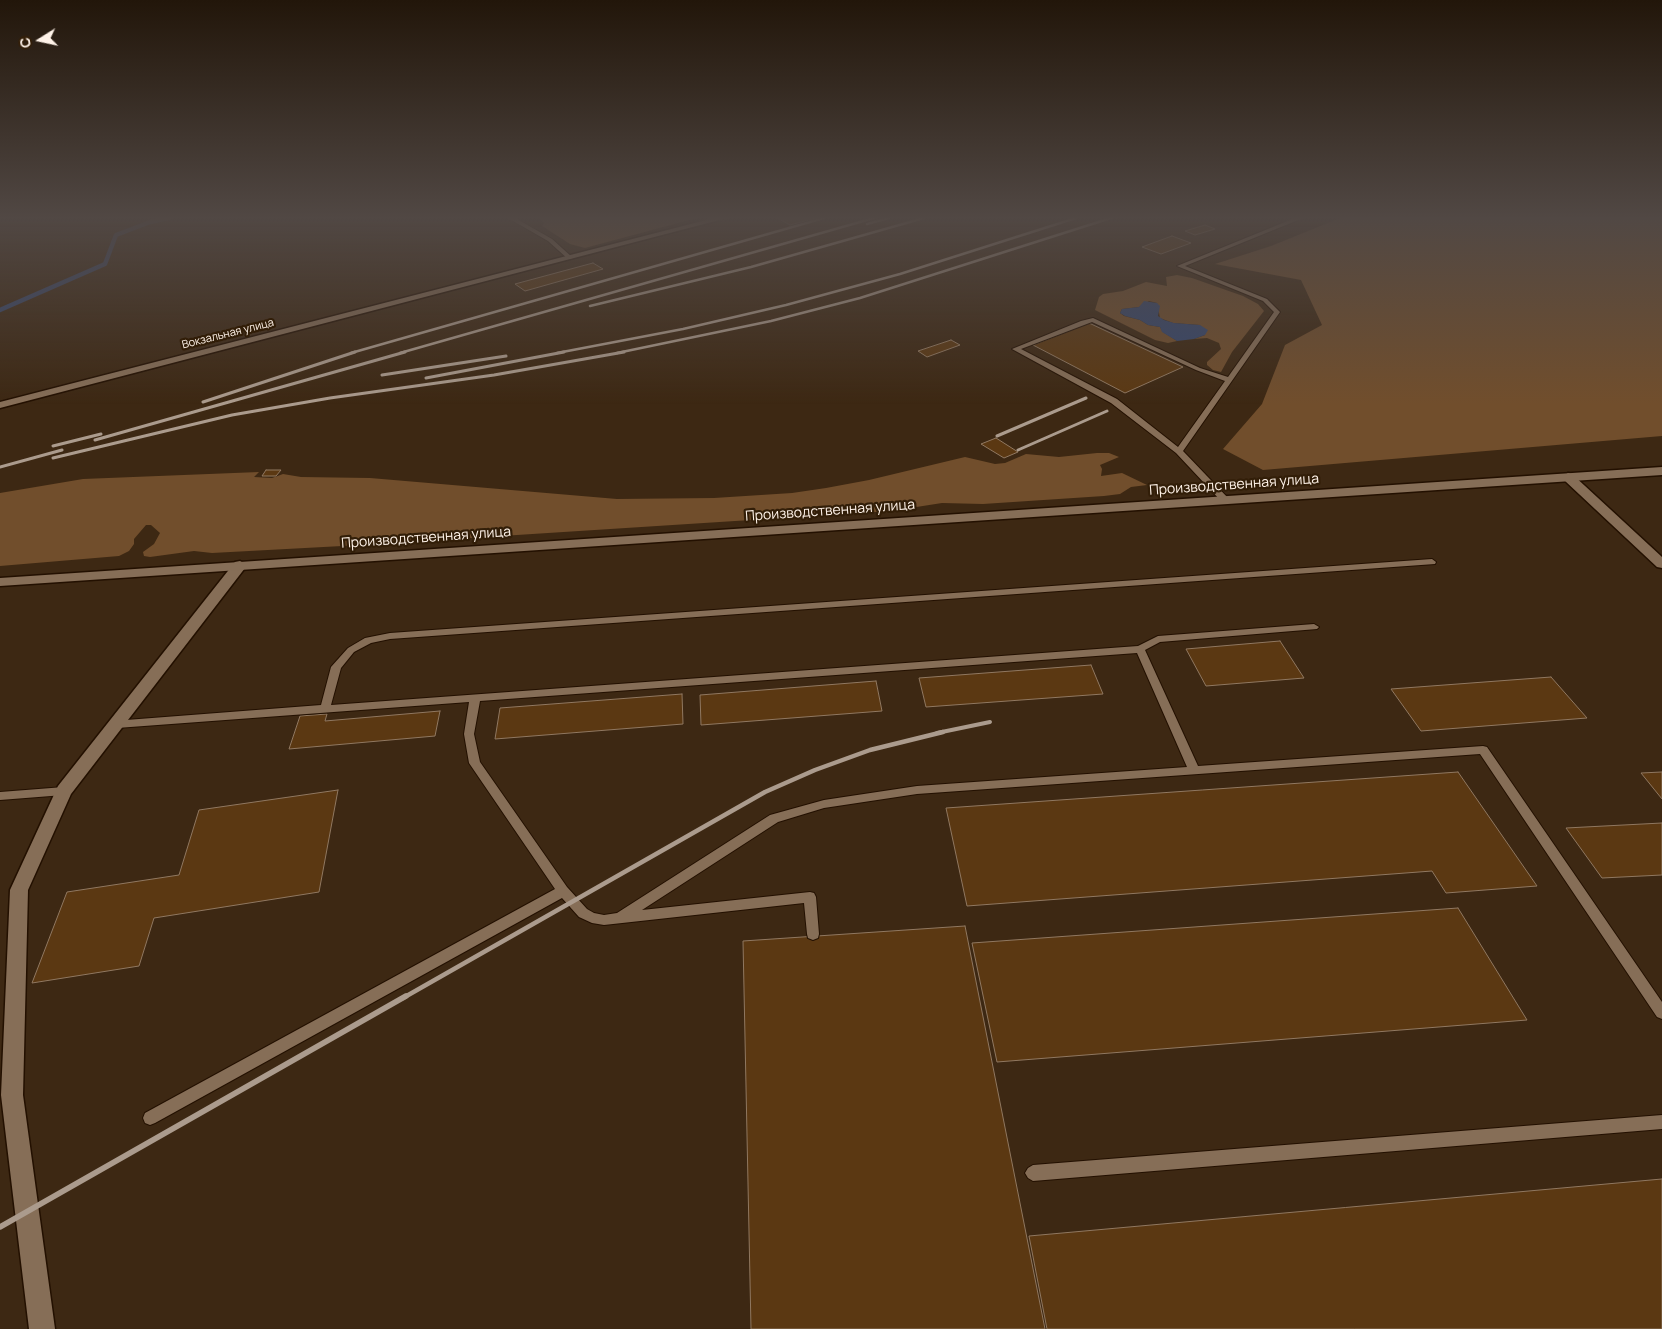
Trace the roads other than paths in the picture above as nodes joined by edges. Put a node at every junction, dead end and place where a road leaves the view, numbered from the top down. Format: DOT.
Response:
graph roads {
  1 [pos="485,280"];
  2 [pos="1215,280"];
  3 [pos="1230,380"];
  4 [pos="0,406"];
  5 [pos="1180,451"];
  6 [pos="1662,471"];
  7 [pos="1568,477"];
  8 [pos="1225,500"];
  9 [pos="1432,562"];
  10 [pos="1662,564"];
  11 [pos="240,565"];
  12 [pos="0,582"];
  13 [pos="1314,627"];
  14 [pos="1140,649"];
  15 [pos="474,700"];
  16 [pos="325,708"];
  17 [pos="117,724"];
  18 [pos="1194,770"];
  19 [pos="64,791"];
  20 [pos="0,796"];
  21 [pos="563,891"];
  22 [pos="620,918"];
  23 [pos="813,934"];
  24 [pos="1662,1013"];
  25 [pos="6,1098"];
  26 [pos="150,1118"];
  27 [pos="1662,1122"];
  28 [pos="1033,1173"];
  29 [pos="42,1329"];
  1 -- 4 [label="street, Вокзальная улица"];
  2 -- 3 [label="lane"];
  3 -- 5 [label="lane"];
  3 -- 5 [label="lane"];
  5 -- 8 [label="lane"];
  6 -- 7 [label="street, Производственная улица"];
  7 -- 8 [label="street, Производственная улица"];
  7 -- 10 [label="street"];
  8 -- 11 [label="street, Производственная улица"];
  9 -- 16 [label="lane"];
  11 -- 12 [label="street, Производственная улица"];
  11 -- 17 [label="street"];
  13 -- 14 [label="lane"];
  14 -- 15 [label="lane"];
  14 -- 18 [label="lane"];
  15 -- 16 [label="lane"];
  15 -- 21 [label="lane"];
  16 -- 17 [label="lane"];
  17 -- 19 [label="street"];
  18 -- 22 [label="lane"];
  18 -- 24 [label="lane"];
  19 -- 20 [label="lane"];
  19 -- 25 [label="street"];
  21 -- 22 [label="lane"];
  21 -- 26 [label="lane"];
  22 -- 23 [label="lane"];
  25 -- 29 [label="street"];
  27 -- 28 [label="lane"];
}
